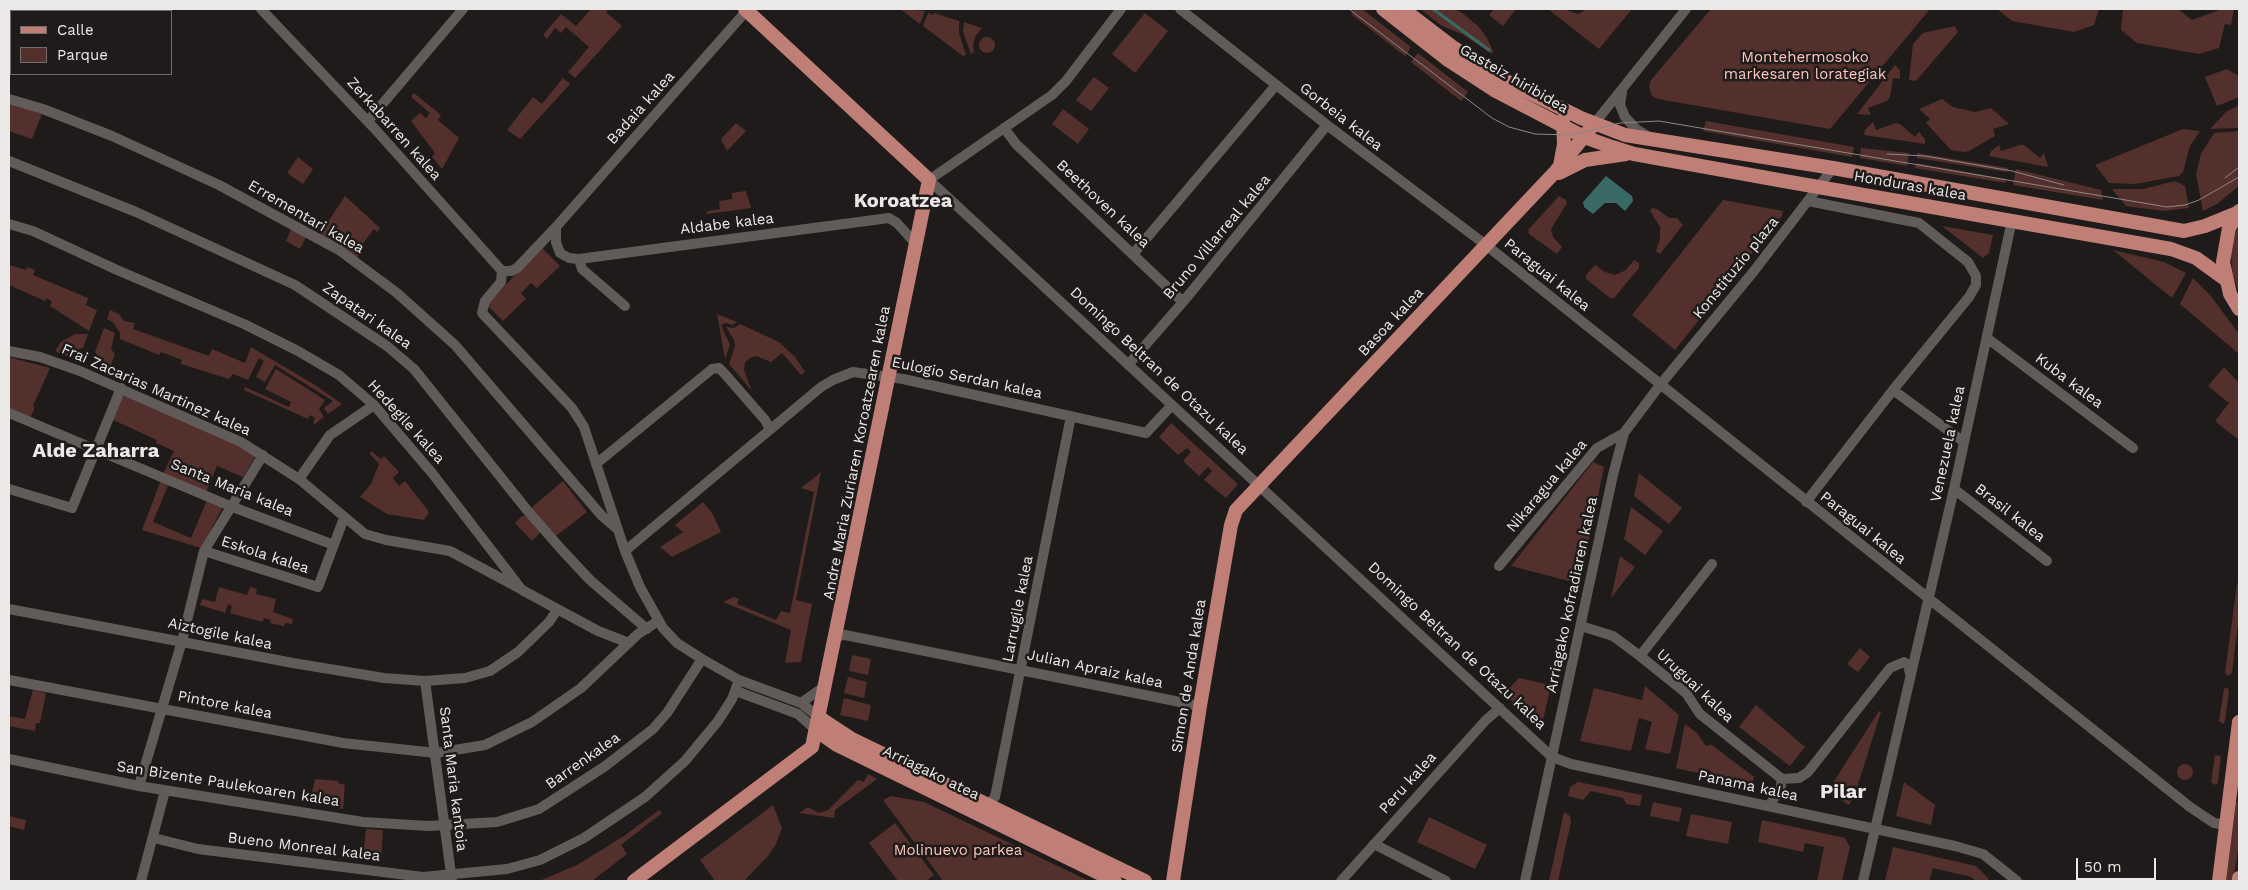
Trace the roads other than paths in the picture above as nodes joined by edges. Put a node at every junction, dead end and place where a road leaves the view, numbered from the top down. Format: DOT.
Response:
graph roads {
  1 [pos="261,9"];
  2 [pos="463,9"];
  3 [pos="746,9"];
  4 [pos="1121,9"];
  5 [pos="1180,9"];
  6 [pos="1383,9"];
  7 [pos="1403,9"];
  8 [pos="1686,9"];
  9 [pos="1276,85"];
  10 [pos="1622,91"];
  11 [pos="9,99"];
  12 [pos="1561,109"];
  13 [pos="368,121"];
  14 [pos="1594,124"];
  15 [pos="1327,125"];
  16 [pos="1563,126"];
  17 [pos="1004,128"];
  18 [pos="1584,137"];
  19 [pos="1650,138"];
  20 [pos="1634,154"];
  21 [pos="9,161"];
  22 [pos="1559,167"];
  23 [pos="1834,168"];
  24 [pos="929,180"];
  25 [pos="1546,182"];
  26 [pos="1818,186"];
  27 [pos="1808,201"];
  28 [pos="2238,212"];
  29 [pos="2012,220"];
  30 [pos="9,224"];
  31 [pos="556,227"];
  32 [pos="916,244"];
  33 [pos="1486,245"];
  34 [pos="1134,253"];
  35 [pos="579,259"];
  36 [pos="502,271"];
  37 [pos="2226,279"];
  38 [pos="1183,302"];
  39 [pos="625,306"];
  40 [pos="2239,309"];
  41 [pos="1987,338"];
  42 [pos="9,351"];
  43 [pos="1128,365"];
  44 [pos="888,376"];
  45 [pos="1660,385"];
  46 [pos="120,388"];
  47 [pos="1893,390"];
  48 [pos="374,405"];
  49 [pos="1172,405"];
  50 [pos="9,413"];
  51 [pos="1071,416"];
  52 [pos="770,429"];
  53 [pos="1624,434"];
  54 [pos="1964,442"];
  55 [pos="2133,448"];
  56 [pos="96,449"];
  57 [pos="264,456"];
  58 [pos="596,464"];
  59 [pos="299,479"];
  60 [pos="1259,485"];
  61 [pos="9,488"];
  62 [pos="1954,489"];
  63 [pos="1806,502"];
  64 [pos="230,506"];
  65 [pos="344,518"];
  66 [pos="616,528"];
  67 [pos="334,545"];
  68 [pos="204,551"];
  69 [pos="625,551"];
  70 [pos="2047,561"];
  71 [pos="1712,564"];
  72 [pos="1499,566"];
  73 [pos="522,590"];
  74 [pos="1927,599"];
  75 [pos="9,609"];
  76 [pos="557,610"];
  77 [pos="658,621"];
  78 [pos="1581,626"];
  79 [pos="647,629"];
  80 [pos="836,636"];
  81 [pos="182,641"];
  82 [pos="629,643"];
  83 [pos="1640,656"];
  84 [pos="702,659"];
  85 [pos="1021,669"];
  86 [pos="1910,674"];
  87 [pos="9,680"];
  88 [pos="739,680"];
  89 [pos="425,681"];
  90 [pos="827,684"];
  91 [pos="736,691"];
  92 [pos="801,703"];
  93 [pos="1200,706"];
  94 [pos="163,708"];
  95 [pos="1500,708"];
  96 [pos="2239,722"];
  97 [pos="818,725"];
  98 [pos="436,752"];
  99 [pos="1552,757"];
  100 [pos="9,759"];
  101 [pos="1782,779"];
  102 [pos="139,786"];
  103 [pos="165,790"];
  104 [pos="988,805"];
  105 [pos="1769,805"];
  106 [pos="2226,825"];
  107 [pos="443,826"];
  108 [pos="1876,828"];
  109 [pos="154,838"];
  110 [pos="1374,844"];
  111 [pos="451,877"];
  112 [pos="2219,877"];
  113 [pos="141,881"];
  114 [pos="634,881"];
  115 [pos="1115,881"];
  116 [pos="1144,881"];
  117 [pos="1173,881"];
  118 [pos="1341,881"];
  119 [pos="1446,881"];
  120 [pos="1525,881"];
  121 [pos="1863,881"];
  122 [pos="2017,881"];
  1 -- 13 [label="street, Zerkabarren kalea"];
  2 -- 13 [label="street"];
  3 -- 24 [label="main road, Domingo Beltran de Otazu kalea"];
  3 -- 31 [label="street, Badaia kalea"];
  4 -- 17 [label="street"];
  5 -- 9 [label="street, Gorbeia kalea"];
  6 -- 16 [label="main road, Gasteiz hiribidea"];
  7 -- 12 [label="main road, Gasteiz hiribidea"];
  8 -- 10 [label="street"];
  9 -- 15 [label="street, Gorbeia kalea"];
  9 -- 34 [label="street"];
  10 -- 14 [label="street"];
  10 -- 19 [label="street"];
  11 -- 66 [label="street, Errementari kalea"];
  12 -- 14 [label="main road, Gasteiz hiribidea"];
  12 -- 16 [label="main road, Basoa kalea"];
  13 -- 36 [label="street, Zerkabarren kalea"];
  14 -- 18 [label="main road, Basoa kalea"];
  14 -- 19 [label="main road, Honduras kalea"];
  15 -- 33 [label="street, Gorbeia kalea"];
  15 -- 38 [label="street, Bruno Villarreal kalea"];
  16 -- 18 [label="main road, Gasteiz hiribidea"];
  16 -- 22 [label="main road, Basoa kalea"];
  17 -- 24 [label="street"];
  17 -- 34 [label="street, Beethoven kalea"];
  18 -- 20 [label="main road, Honduras kalea"];
  18 -- 22 [label="main road, Basoa kalea"];
  19 -- 23 [label="main road, Honduras kalea"];
  20 -- 25 [label="main road, Basoa kalea"];
  20 -- 26 [label="main road, Honduras kalea"];
  21 -- 79 [label="street, Zapatari kalea"];
  22 -- 25 [label="main road, Basoa kalea"];
  23 -- 26 [label="street, Konstituzio plaza"];
  23 -- 28 [label="main road, Honduras kalea"];
  24 -- 32 [label="main road, Andre Maria Zuriaren Koroatzearen kalea"];
  24 -- 43 [label="street, Domingo Beltran de Otazu kalea"];
  25 -- 33 [label="main road, Basoa kalea"];
  26 -- 27 [label="street, Konstituzio plaza"];
  26 -- 29 [label="main road, Honduras kalea"];
  27 -- 45 [label="street, Konstituzio plaza"];
  27 -- 47 [label="street"];
  28 -- 37 [label="main road"];
  29 -- 37 [label="main road, Honduras kalea"];
  29 -- 41 [label="street, Venezuela kalea"];
  30 -- 48 [label="street, Hedegile kalea"];
  31 -- 35 [label="street"];
  31 -- 36 [label="street, Badaia kalea"];
  32 -- 35 [label="street, Aldabe kalea"];
  32 -- 44 [label="main road, Andre Maria Zuriaren Koroatzearen kalea"];
  33 -- 45 [label="street, Paraguai kalea"];
  33 -- 60 [label="main road, Basoa kalea"];
  34 -- 38 [label="street, Beethoven kalea"];
  35 -- 39 [label="street"];
  36 -- 58 [label="street, Arriagako atea"];
  37 -- 40 [label="main road"];
  38 -- 43 [label="street, Bruno Villarreal kalea"];
  41 -- 54 [label="street, Venezuela kalea"];
  41 -- 55 [label="street, Kuba kalea"];
  42 -- 46 [label="street, Frai Zacarias Martinez kalea"];
  43 -- 49 [label="street, Domingo Beltran de Otazu kalea"];
  44 -- 51 [label="street, Eulogio Serdan kalea"];
  44 -- 52 [label="street, Eulogio Serdan kalea"];
  44 -- 80 [label="main road, Andre Maria Zuriaren Koroatzearen kalea"];
  45 -- 53 [label="street, Arriagako kofradiaren kalea"];
  45 -- 63 [label="street, Paraguai kalea"];
  46 -- 56 [label="street"];
  46 -- 57 [label="street, Frai Zacarias Martinez kalea"];
  47 -- 54 [label="street"];
  47 -- 63 [label="street"];
  48 -- 59 [label="street"];
  48 -- 73 [label="street, Hedegile kalea"];
  49 -- 51 [label="street, Eulogio Serdan kalea"];
  49 -- 60 [label="street, Domingo Beltran de Otazu kalea"];
  50 -- 56 [label="street, Santa Maria kalea"];
  51 -- 85 [label="street, Larrugile kalea"];
  52 -- 58 [label="street"];
  52 -- 69 [label="street, Eulogio Serdan kalea"];
  53 -- 72 [label="street, Nikaragua kalea"];
  53 -- 78 [label="street, Arriagako kofradiaren kalea"];
  54 -- 62 [label="street, Venezuela kalea"];
  56 -- 61 [label="street"];
  56 -- 64 [label="street, Santa Maria kalea"];
  57 -- 59 [label="street, Frai Zacarias Martinez kalea"];
  57 -- 64 [label="street"];
  58 -- 66 [label="street, Arriagako atea"];
  59 -- 65 [label="street, Frai Zacarias Martinez kalea"];
  60 -- 93 [label="main road, Simon de Anda kalea"];
  60 -- 95 [label="street, Domingo Beltran de Otazu kalea"];
  62 -- 70 [label="street, Brasil kalea"];
  62 -- 74 [label="street, Venezuela kalea"];
  63 -- 74 [label="street, Paraguai kalea"];
  64 -- 67 [label="street, Santa Maria kalea"];
  64 -- 68 [label="street"];
  65 -- 67 [label="street"];
  65 -- 73 [label="street, Frai Zacarias Martinez kalea"];
  66 -- 69 [label="street, Arriagako atea"];
  67 -- 68 [label="street, Eskola kalea"];
  68 -- 81 [label="street"];
  69 -- 77 [label="street, Arriagako atea"];
  71 -- 83 [label="street"];
  73 -- 76 [label="street, Hedegile kalea"];
  74 -- 86 [label="street, Venezuela kalea"];
  74 -- 106 [label="street, Paraguai kalea"];
  75 -- 81 [label="street, Aiztogile kalea"];
  76 -- 82 [label="street, Hedegile kalea"];
  76 -- 89 [label="street, Aiztogile kalea"];
  77 -- 79 [label="street, Pintore kalea"];
  77 -- 84 [label="street, Arriagako atea"];
  78 -- 83 [label="street, Uruguai kalea"];
  78 -- 99 [label="street, Arriagako kofradiaren kalea"];
  79 -- 82 [label="street, Pintore kalea"];
  80 -- 85 [label="street, Julian Apraiz kalea"];
  80 -- 90 [label="main road, Andre Maria Zuriaren Koroatzearen kalea"];
  81 -- 89 [label="street, Aiztogile kalea"];
  81 -- 94 [label="street"];
  82 -- 98 [label="street, Pintore kalea"];
  83 -- 101 [label="street, Uruguai kalea"];
  84 -- 88 [label="street, Arriagako atea"];
  84 -- 107 [label="street, Barrenkalea"];
  85 -- 93 [label="street, Julian Apraiz kalea"];
  85 -- 104 [label="street, Larrugile kalea"];
  86 -- 101 [label="street"];
  86 -- 108 [label="street, Venezuela kalea"];
  87 -- 94 [label="street, Pintore kalea"];
  88 -- 91 [label="street, Bueno Monreal kalea"];
  88 -- 92 [label="street, Arriagako atea"];
  89 -- 98 [label="street, Santa Maria kantoia"];
  90 -- 92 [label="street"];
  90 -- 97 [label="main road, Andre Maria Zuriaren Koroatzearen kalea"];
  91 -- 97 [label="street, Arriagako atea"];
  91 -- 111 [label="street, Bueno Monreal kalea"];
  92 -- 97 [label="street, Arriagako atea"];
  93 -- 117 [label="main road, Simon de Anda kalea"];
  94 -- 98 [label="street, Pintore kalea"];
  94 -- 102 [label="street"];
  95 -- 99 [label="street, Domingo Beltran de Otazu kalea"];
  95 -- 110 [label="street, Peru kalea"];
  96 -- 106 [label="main road"];
  97 -- 104 [label="main road, Arriagako atea"];
  97 -- 114 [label="main road, Andre Maria Zuriaren Koroatzearen kalea"];
  97 -- 115 [label="main road, Arriagako atea"];
  98 -- 107 [label="street, Santa Maria kantoia"];
  99 -- 105 [label="street, Panama kalea"];
  99 -- 120 [label="street, Arriagako kofradiaren kalea"];
  100 -- 102 [label="street, San Bizente Paulekoaren kalea"];
  101 -- 105 [label="street"];
  102 -- 103 [label="street, San Bizente Paulekoaren kalea"];
  103 -- 107 [label="street, San Bizente Paulekoaren kalea"];
  103 -- 109 [label="street"];
  104 -- 116 [label="main road, Arriagako atea"];
  105 -- 108 [label="street, Panama kalea"];
  106 -- 112 [label="main road"];
  107 -- 111 [label="street, Santa Maria kantoia"];
  108 -- 121 [label="street, Venezuela kalea"];
  108 -- 122 [label="street, Panama kalea"];
  109 -- 111 [label="street, Bueno Monreal kalea"];
  109 -- 113 [label="street"];
  110 -- 118 [label="street, Peru kalea"];
  110 -- 119 [label="street"];
}
